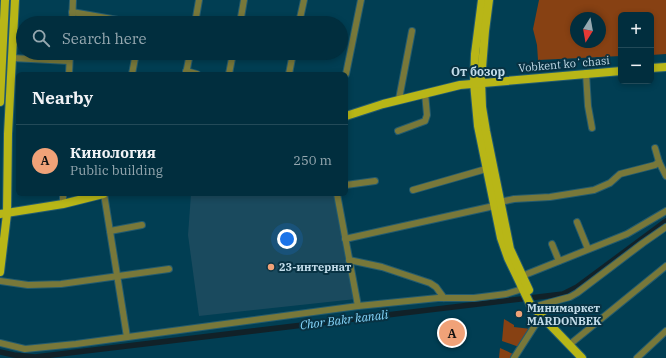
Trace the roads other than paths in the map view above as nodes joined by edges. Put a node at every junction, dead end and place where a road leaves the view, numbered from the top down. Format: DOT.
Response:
graph roads {
  1 [pos="5,0"];
  2 [pos="15,0"];
  3 [pos="73,0"];
  4 [pos="199,0"];
  5 [pos="244,0"];
  6 [pos="304,0"];
  7 [pos="361,0"];
  8 [pos="482,0"];
  9 [pos="489,0"];
  10 [pos="72,12"];
  11 [pos="72,16"];
  12 [pos="95,16"];
  13 [pos="196,16"];
  14 [pos="241,16"];
  15 [pos="301,16"];
  16 [pos="412,31"];
  17 [pos="12,58"];
  18 [pos="16,58"];
  19 [pos="50,60"];
  20 [pos="135,60"];
  21 [pos="189,60"];
  22 [pos="232,60"];
  23 [pos="292,60"];
  24 [pos="69,61"];
  25 [pos="1,63"];
  26 [pos="666,67"];
  27 [pos="654,68"];
  28 [pos="618,70"];
  29 [pos="69,72"];
  30 [pos="132,72"];
  31 [pos="186,72"];
  32 [pos="229,72"];
  33 [pos="289,72"];
  34 [pos="346,72"];
  35 [pos="586,73"];
  36 [pos="478,83"];
  37 [pos="425,93"];
  38 [pos="399,99"];
  39 [pos="0,102"];
  40 [pos="348,115"];
  41 [pos="592,128"];
  42 [pos="398,131"];
  43 [pos="655,148"];
  44 [pos="659,162"];
  45 [pos="486,169"];
  46 [pos="666,176"];
  47 [pos="375,181"];
  48 [pos="348,185"];
  49 [pos="413,190"];
  50 [pos="63,196"];
  51 [pos="96,196"];
  52 [pos="104,196"];
  53 [pos="337,196"];
  54 [pos="63,204"];
  55 [pos="497,204"];
  56 [pos="666,211"];
  57 [pos="3,214"];
  58 [pos="577,222"];
  59 [pos="142,225"];
  60 [pos="666,227"];
  61 [pos="110,231"];
  62 [pos="345,239"];
  63 [pos="552,244"];
  64 [pos="588,249"];
  65 [pos="349,260"];
  66 [pos="559,261"];
  67 [pos="666,266"];
  68 [pos="169,269"];
  69 [pos="0,272"];
  70 [pos="522,276"];
  71 [pos="117,277"];
  72 [pos="0,281"];
  73 [pos="524,288"];
  74 [pos="444,298"];
  75 [pos="534,305"];
  76 [pos="358,306"];
  77 [pos="541,316"];
  78 [pos="666,331"];
  79 [pos="127,336"];
  80 [pos="0,343"];
  81 [pos="569,345"];
  82 [pos="514,358"];
  83 [pos="582,358"];
  84 [pos="637,358"];
  1 -- 25 [label="main road"];
  2 -- 17 [label="main road"];
  3 -- 10 [label="street"];
  4 -- 13 [label="street"];
  5 -- 14 [label="street"];
  6 -- 15 [label="street"];
  7 -- 34 [label="street"];
  8 -- 36 [label="main road"];
  9 -- 36 [label="main road"];
  10 -- 11 [label="street"];
  10 -- 12 [label="street"];
  16 -- 38 [label="street"];
  17 -- 18 [label="street"];
  17 -- 57 [label="main road"];
  19 -- 24 [label="street"];
  20 -- 30 [label="street"];
  21 -- 31 [label="street"];
  22 -- 32 [label="street"];
  23 -- 33 [label="street"];
  24 -- 29 [label="street"];
  25 -- 39 [label="main road"];
  26 -- 27 [label="main road"];
  28 -- 35 [label="main road, Vobkent koʻchasi"];
  35 -- 36 [label="main road, Vobkent koʻchasi"];
  35 -- 41 [label="street"];
  36 -- 37 [label="main road, Vobkent koʻchasi"];
  36 -- 45 [label="main road"];
  36 -- 55 [label="main road"];
  37 -- 38 [label="main road, Vobkent koʻchasi"];
  37 -- 42 [label="street"];
  38 -- 40 [label="main road, Vobkent koʻchasi"];
  43 -- 44 [label="street"];
  44 -- 46 [label="street"];
  44 -- 55 [label="street"];
  45 -- 49 [label="street"];
  45 -- 55 [label="main road"];
  47 -- 48 [label="street"];
  50 -- 54 [label="street"];
  51 -- 54 [label="main road"];
  52 -- 61 [label="street"];
  53 -- 62 [label="street"];
  54 -- 57 [label="main road"];
  55 -- 62 [label="street"];
  55 -- 70 [label="main road"];
  55 -- 73 [label="main road"];
  56 -- 64 [label="street"];
  57 -- 69 [label="main road"];
  58 -- 64 [label="street"];
  59 -- 61 [label="street"];
  60 -- 75 [label="street"];
  61 -- 71 [label="street"];
  62 -- 65 [label="street"];
  63 -- 66 [label="street"];
  64 -- 66 [label="street"];
  65 -- 74 [label="street"];
  65 -- 76 [label="street"];
  66 -- 70 [label="street"];
  67 -- 81 [label="street"];
  68 -- 71 [label="street"];
  70 -- 73 [label="main road"];
  71 -- 72 [label="street"];
  71 -- 79 [label="street"];
  73 -- 74 [label="street"];
  73 -- 75 [label="main road"];
  74 -- 76 [label="street"];
  75 -- 77 [label="main road"];
  76 -- 79 [label="street"];
  77 -- 81 [label="main road"];
  77 -- 82 [label="street"];
  78 -- 84 [label="street"];
  79 -- 80 [label="street"];
  81 -- 83 [label="main road"];
}
